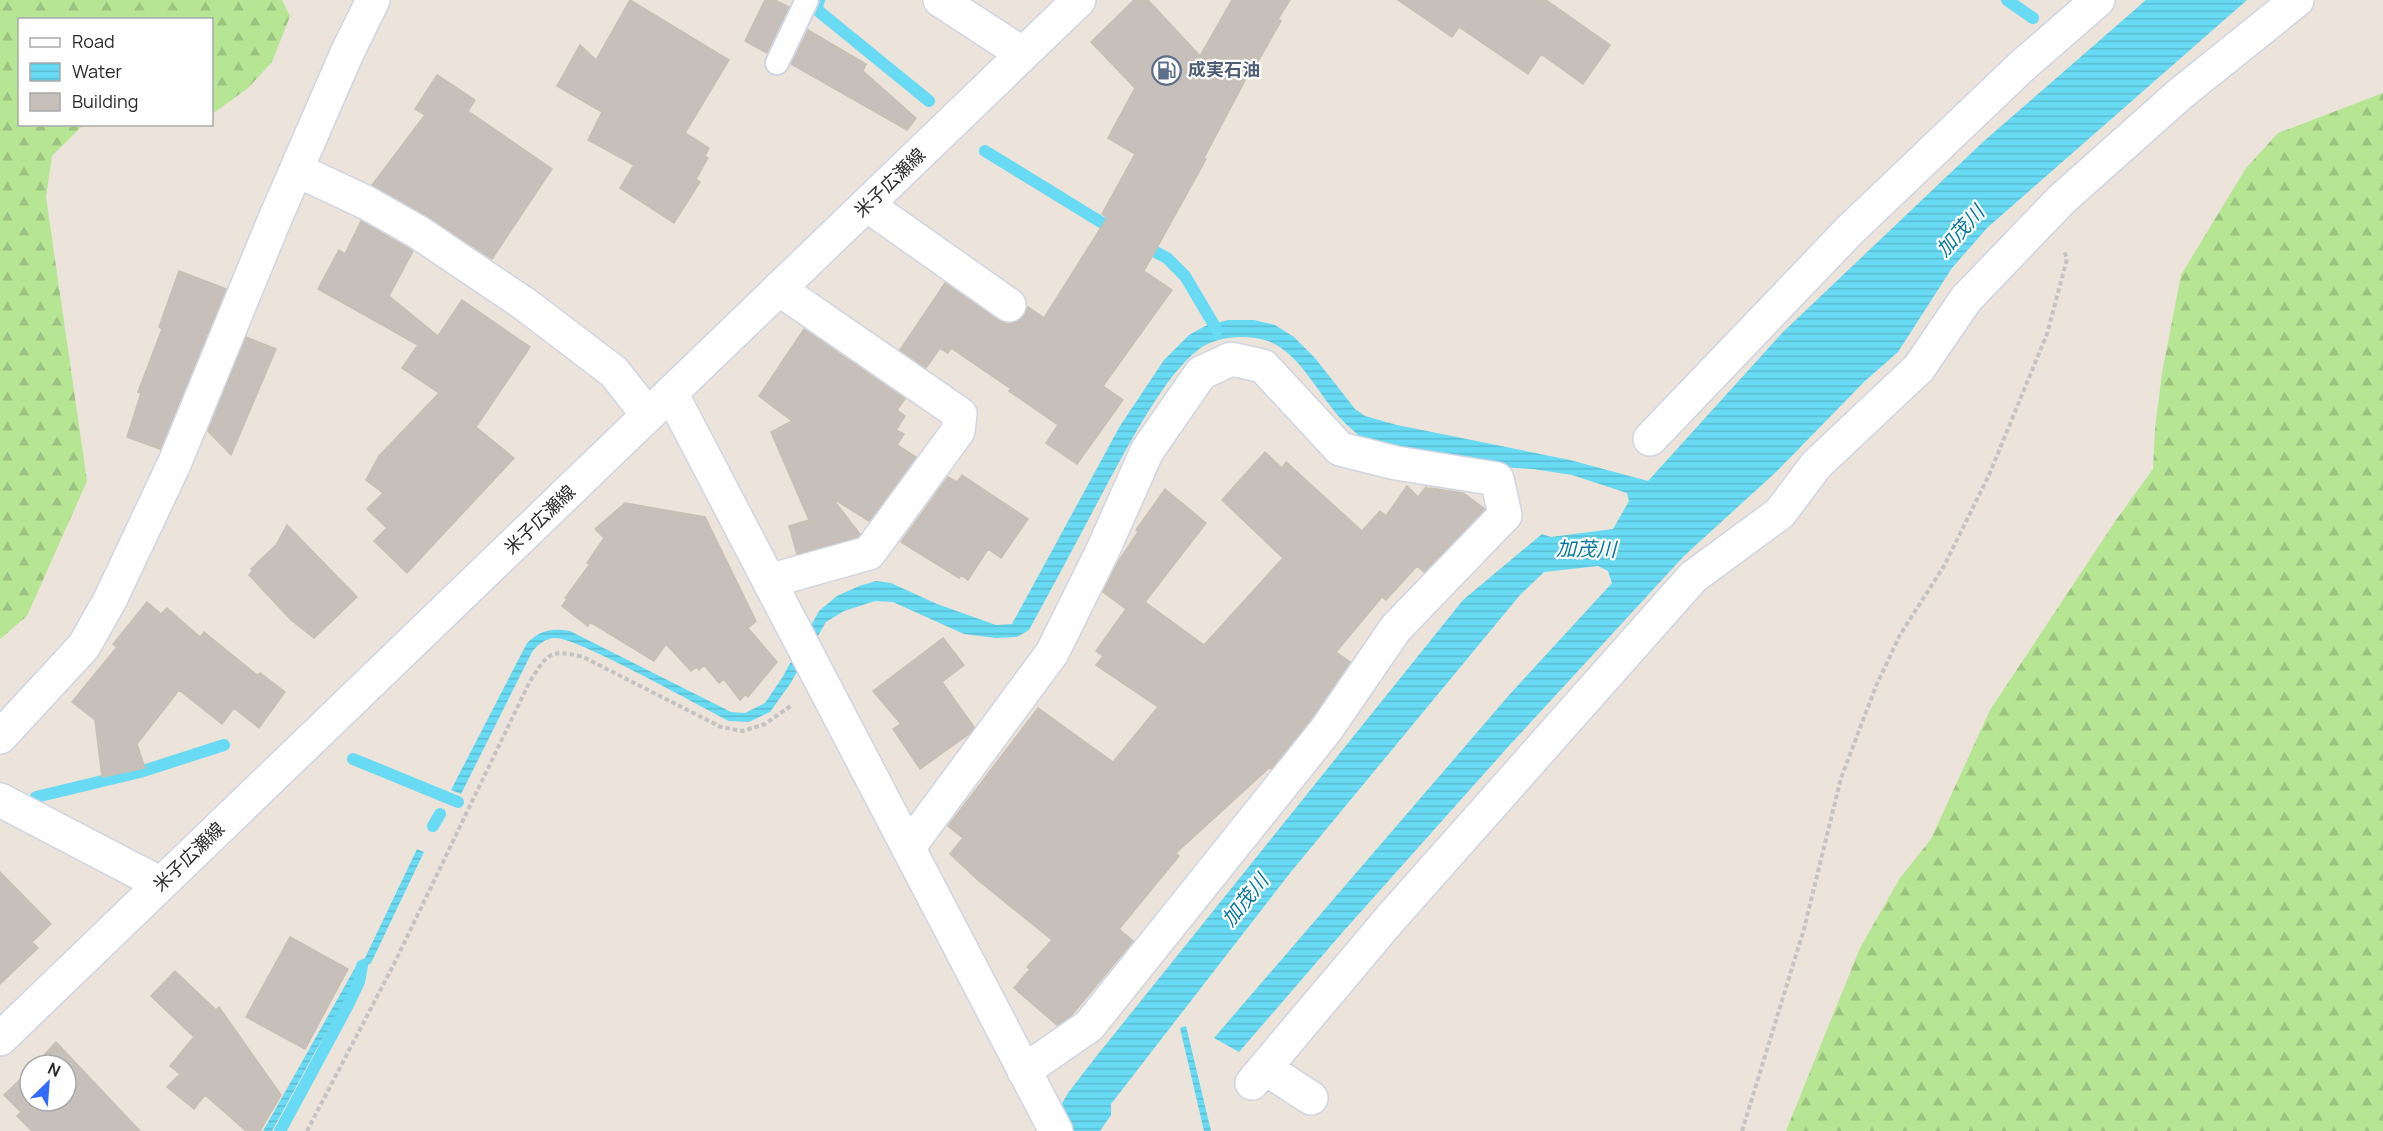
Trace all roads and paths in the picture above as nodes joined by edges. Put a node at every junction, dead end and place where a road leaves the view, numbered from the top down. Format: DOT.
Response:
graph roads {
  1 [pos="373,0"];
  2 [pos="807,0"];
  3 [pos="940,0"];
  4 [pos="1079,0"];
  5 [pos="2098,0"];
  6 [pos="2296,0"];
  7 [pos="1023,54"];
  8 [pos="777,63"];
  9 [pos="297,170"];
  10 [pos="867,205"];
  11 [pos="2053,207"];
  12 [pos="779,290"];
  13 [pos="1008,305"];
  14 [pos="660,404"];
  15 [pos="1650,439"];
  16 [pos="769,581"];
  17 [pos="810,659"];
  18 [pos="0,737"];
  19 [pos="0,800"];
  20 [pos="908,848"];
  21 [pos="161,884"];
  22 [pos="0,1039"];
  23 [pos="1024,1071"];
  24 [pos="1311,1098"];
  25 [pos="1045,1125"];
  26 [pos="307,1131"];
  27 [pos="1742,1131"];
  1 -- 9 [label="street"];
  2 -- 8 [label="lane"];
  3 -- 7 [label="street"];
  4 -- 7 [label="street, 米子広瀬線"];
  5 -- 15 [label="street"];
  6 -- 11 [label="street"];
  7 -- 10 [label="street, 米子広瀬線"];
  9 -- 14 [label="street"];
  9 -- 18 [label="street"];
  10 -- 12 [label="street, 米子広瀬線"];
  10 -- 13 [label="street"];
  11 -- 24 [label="street"];
  11 -- 27 [label="path"];
  12 -- 14 [label="street, 米子広瀬線"];
  12 -- 16 [label="street"];
  14 -- 16 [label="street"];
  14 -- 21 [label="street, 米子広瀬線"];
  16 -- 17 [label="street"];
  17 -- 20 [label="street"];
  17 -- 26 [label="path"];
  19 -- 21 [label="street"];
  20 -- 23 [label="street"];
  20 -- 23 [label="street"];
  21 -- 22 [label="street, 米子広瀬線"];
  23 -- 25 [label="street"];
}
